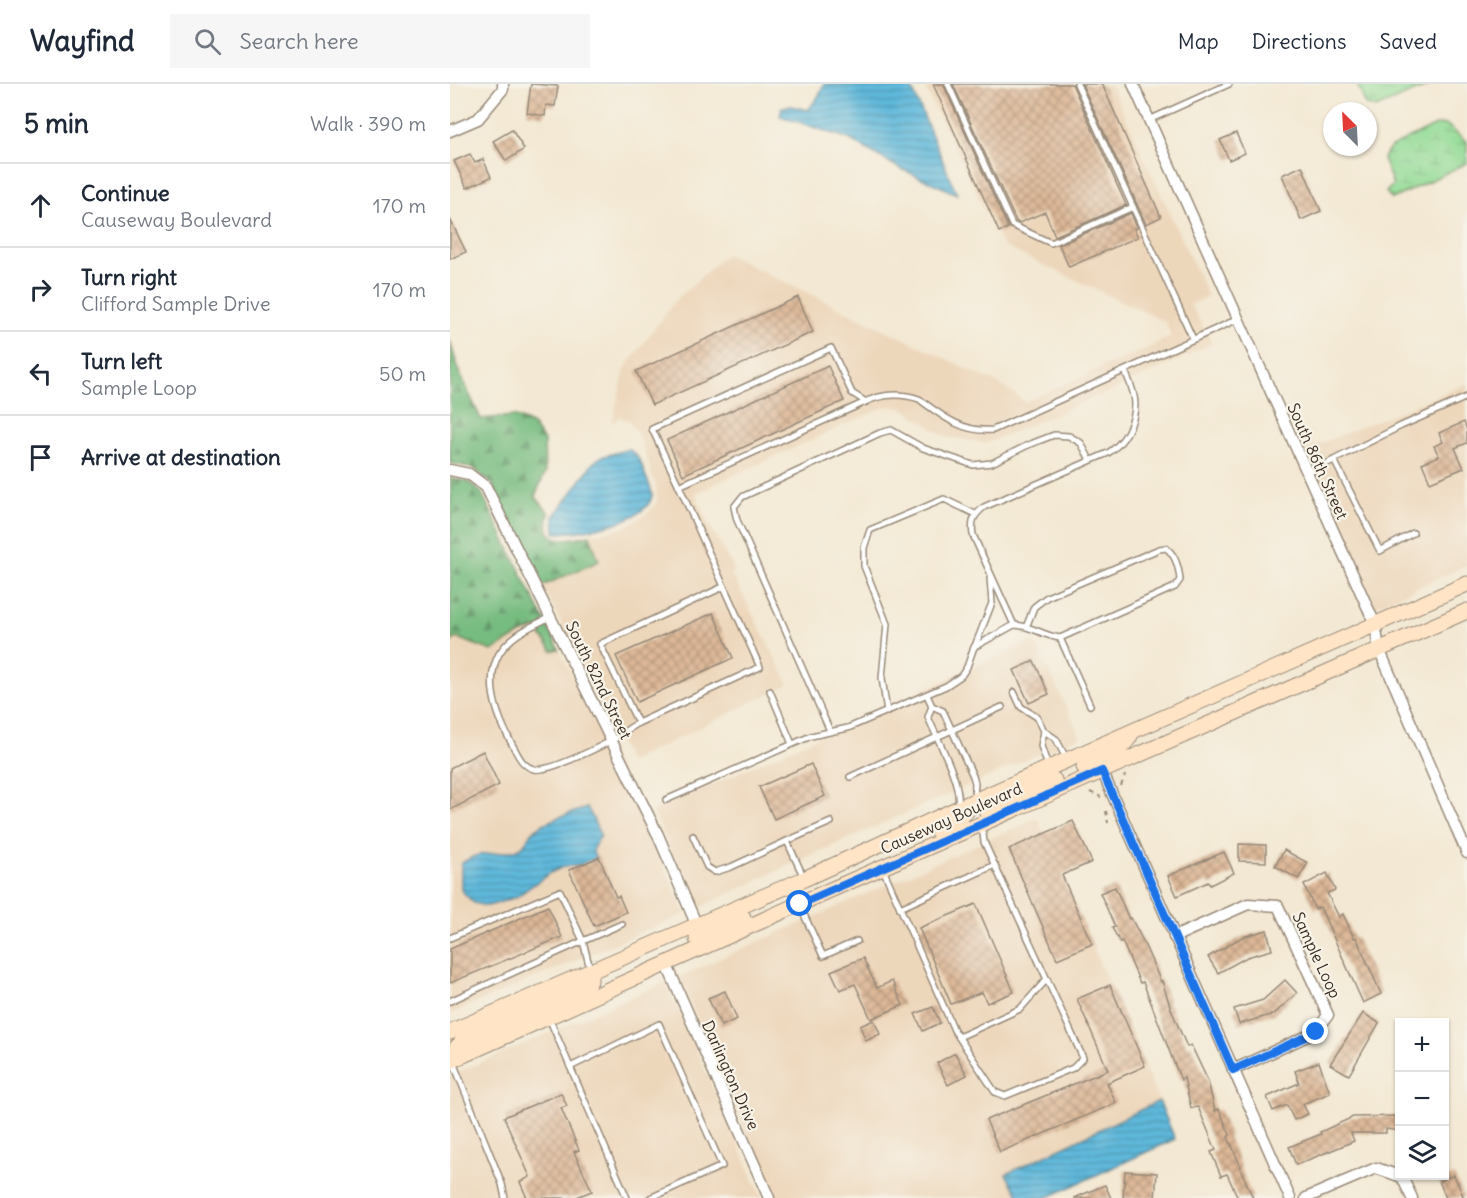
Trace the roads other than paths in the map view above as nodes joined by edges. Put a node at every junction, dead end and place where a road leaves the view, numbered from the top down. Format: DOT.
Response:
graph roads {
  1 [pos="502,84"];
  2 [pos="948,84"];
  3 [pos="1077,84"];
  4 [pos="1133,84"];
  5 [pos="1229,84"];
  6 [pos="1149,120"];
  7 [pos="450,131"];
  8 [pos="1133,207"];
  9 [pos="1238,319"];
  10 [pos="1193,339"];
  11 [pos="1125,371"];
  12 [pos="1467,397"];
  13 [pos="866,402"];
  14 [pos="1090,460"];
  15 [pos="1334,460"];
  16 [pos="450,470"];
  17 [pos="1308,473"];
  18 [pos="679,486"];
  19 [pos="975,514"];
  20 [pos="1413,533"];
  21 [pos="987,566"];
  22 [pos="1467,584"];
  23 [pos="723,587"];
  24 [pos="1467,610"];
  25 [pos="550,617"];
  26 [pos="1376,624"];
  27 [pos="1014,625"];
  28 [pos="1027,625"];
  29 [pos="1060,638"];
  30 [pos="974,647"];
  31 [pos="1379,649"];
  32 [pos="770,691"];
  33 [pos="1014,692"];
  34 [pos="927,695"];
  35 [pos="1090,705"];
  36 [pos="932,706"];
  37 [pos="1002,707"];
  38 [pos="887,712"];
  39 [pos="638,723"];
  40 [pos="952,730"];
  41 [pos="1044,731"];
  42 [pos="1133,731"];
  43 [pos="830,732"];
  44 [pos="937,738"];
  45 [pos="611,741"];
  46 [pos="792,744"];
  47 [pos="1067,760"];
  48 [pos="1049,768"];
  49 [pos="1102,771"];
  50 [pos="850,777"];
  51 [pos="666,800"];
  52 [pos="974,801"];
  53 [pos="957,809"];
  54 [pos="831,822"];
  55 [pos="981,824"];
  56 [pos="693,836"];
  57 [pos="787,841"];
  58 [pos="1467,853"];
  59 [pos="995,865"];
  60 [pos="882,867"];
  61 [pos="804,879"];
  62 [pos="828,891"];
  63 [pos="800,904"];
  64 [pos="900,908"];
  65 [pos="622,924"];
  66 [pos="697,926"];
  67 [pos="1174,937"];
  68 [pos="450,938"];
  69 [pos="584,941"];
  70 [pos="857,941"];
  71 [pos="666,963"];
  72 [pos="590,971"];
  73 [pos="1047,979"];
  74 [pos="450,1001"];
  75 [pos="548,1017"];
  76 [pos="450,1032"];
  77 [pos="959,1037"];
  78 [pos="451,1060"];
  79 [pos="570,1067"];
  80 [pos="1233,1070"];
  81 [pos="505,1198"];
  82 [pos="627,1198"];
  83 [pos="650,1198"];
  84 [pos="769,1198"];
  85 [pos="1290,1198"];
  86 [pos="1306,1198"];
  87 [pos="1412,1198"];
  1 -- 7 [label="street"];
  2 -- 8 [label="lane"];
  3 -- 8 [label="lane"];
  4 -- 6 [label="street, South 86th Street"];
  5 -- 6 [label="lane"];
  6 -- 9 [label="street, South 86th Street"];
  8 -- 10 [label="lane"];
  9 -- 10 [label="lane"];
  9 -- 17 [label="street, South 86th Street"];
  10 -- 11 [label="lane"];
  11 -- 13 [label="lane"];
  11 -- 14 [label="lane"];
  12 -- 15 [label="lane"];
  13 -- 18 [label="lane"];
  13 -- 18 [label="lane"];
  14 -- 19 [label="lane"];
  14 -- 43 [label="lane"];
  15 -- 17 [label="lane"];
  15 -- 20 [label="lane"];
  16 -- 25 [label="street, South 82nd Street"];
  17 -- 26 [label="street, South 86th Street"];
  18 -- 23 [label="lane"];
  19 -- 21 [label="lane"];
  19 -- 38 [label="lane"];
  21 -- 27 [label="lane"];
  21 -- 30 [label="lane"];
  22 -- 26 [label="main road, Causeway Boulevard"];
  23 -- 39 [label="lane"];
  23 -- 39 [label="lane"];
  24 -- 31 [label="main road, Causeway Boulevard"];
  25 -- 45 [label="street, South 82nd Street"];
  25 -- 45 [label="lane"];
  26 -- 31 [label="street, South 86th Street"];
  26 -- 42 [label="main road, Causeway Boulevard"];
  27 -- 28 [label="lane"];
  27 -- 30 [label="lane"];
  28 -- 29 [label="lane"];
  28 -- 29 [label="lane"];
  29 -- 35 [label="lane"];
  30 -- 34 [label="lane"];
  31 -- 49 [label="main road, Causeway Boulevard"];
  31 -- 58 [label="street, South 86th Street"];
  32 -- 46 [label="lane"];
  33 -- 41 [label="lane"];
  34 -- 36 [label="lane"];
  34 -- 38 [label="lane"];
  36 -- 40 [label="lane"];
  36 -- 44 [label="lane"];
  37 -- 40 [label="lane"];
  38 -- 43 [label="lane"];
  39 -- 45 [label="lane"];
  40 -- 44 [label="lane"];
  40 -- 52 [label="lane"];
  41 -- 47 [label="lane"];
  41 -- 48 [label="lane"];
  42 -- 47 [label="main road, Causeway Boulevard"];
  42 -- 55 [label="main road"];
  43 -- 46 [label="lane"];
  44 -- 50 [label="lane"];
  44 -- 53 [label="lane"];
  45 -- 66 [label="street, South 82nd Street"];
  46 -- 51 [label="lane"];
  47 -- 48 [label="main road, Causeway Boulevard"];
  48 -- 52 [label="main road, Causeway Boulevard"];
  49 -- 55 [label="main road, Causeway Boulevard"];
  49 -- 67 [label="street"];
  52 -- 53 [label="main road, Causeway Boulevard"];
  52 -- 62 [label="main road"];
  53 -- 61 [label="main road, Causeway Boulevard"];
  54 -- 57 [label="lane"];
  55 -- 59 [label="lane"];
  55 -- 60 [label="main road, Causeway Boulevard"];
  56 -- 57 [label="lane"];
  57 -- 61 [label="lane"];
  59 -- 64 [label="lane"];
  59 -- 73 [label="lane"];
  60 -- 62 [label="main road, Causeway Boulevard"];
  60 -- 64 [label="lane"];
  61 -- 66 [label="main road, Causeway Boulevard"];
  61 -- 71 [label="main road"];
  62 -- 63 [label="main road, Causeway Boulevard"];
  63 -- 70 [label="lane"];
  63 -- 71 [label="main road, Causeway Boulevard"];
  64 -- 77 [label="lane"];
  65 -- 69 [label="lane"];
  66 -- 72 [label="main road, Causeway Boulevard"];
  67 -- 80 [label="street"];
  67 -- 80 [label="street, Sample Loop"];
  68 -- 69 [label="lane"];
  69 -- 72 [label="lane"];
  69 -- 74 [label="lane"];
  71 -- 75 [label="main road, Causeway Boulevard"];
  71 -- 84 [label="street, Darlington Drive"];
  72 -- 76 [label="main road, Causeway Boulevard"];
  72 -- 78 [label="main road"];
  73 -- 77 [label="lane"];
  73 -- 77 [label="lane"];
  75 -- 78 [label="main road, Causeway Boulevard"];
  75 -- 79 [label="lane"];
  78 -- 81 [label="lane"];
  79 -- 82 [label="lane"];
  79 -- 83 [label="lane"];
  80 -- 85 [label="street"];
  86 -- 87 [label="street"];
}
